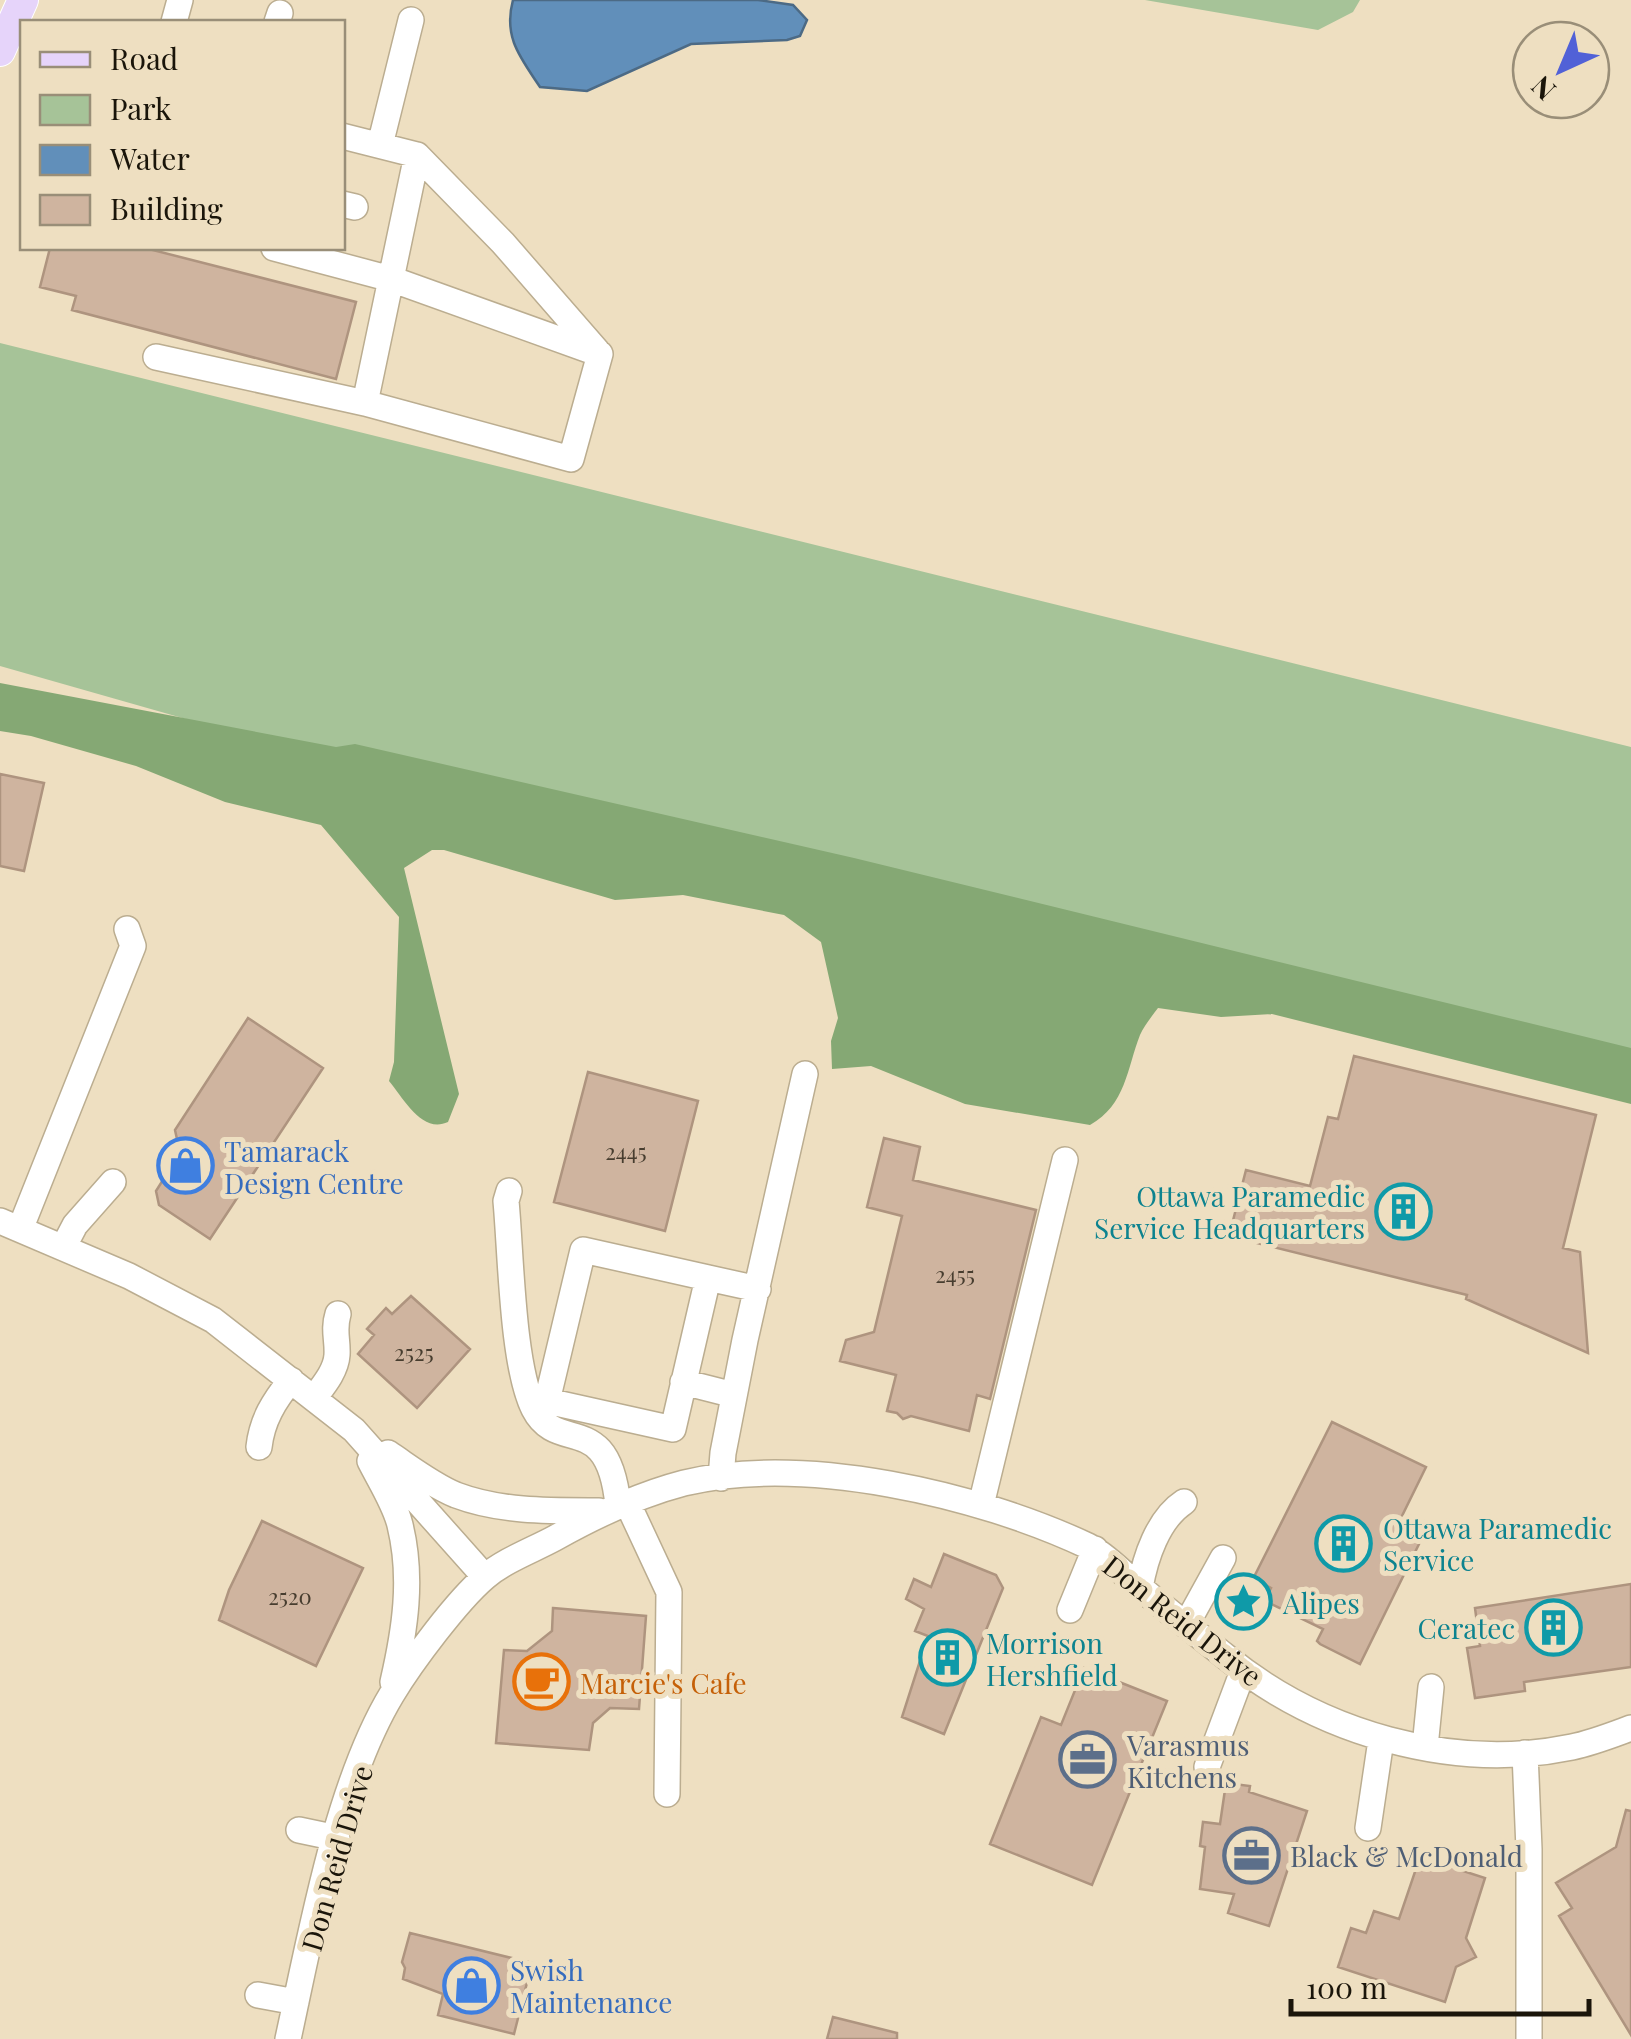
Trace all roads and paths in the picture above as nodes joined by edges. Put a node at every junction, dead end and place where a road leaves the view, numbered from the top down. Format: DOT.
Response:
graph roads {
  1 [pos="23,0"];
  2 [pos="411,20"];
  3 [pos="0,49"];
  4 [pos="345,137"];
  5 [pos="380,145"];
  6 [pos="418,155"];
  7 [pos="282,250"];
  8 [pos="391,278"];
  9 [pos="600,354"];
  10 [pos="156,357"];
  11 [pos="365,402"];
  12 [pos="127,929"];
  13 [pos="805,1074"];
  14 [pos="1065,1160"];
  15 [pos="114,1182"];
  16 [pos="509,1191"];
  17 [pos="11,1224"];
  18 [pos="64,1246"];
  19 [pos="708,1278"];
  20 [pos="758,1289"];
  21 [pos="338,1314"];
  22 [pos="518,1341"];
  23 [pos="557,1351"];
  24 [pos="291,1380"];
  25 [pos="683,1382"];
  26 [pos="734,1395"];
  27 [pos="314,1398"];
  28 [pos="354,1430"];
  29 [pos="260,1447"];
  30 [pos="721,1478"];
  31 [pos="980,1505"];
  32 [pos="616,1506"];
  33 [pos="1094,1549"];
  34 [pos="1223,1558"];
  35 [pos="486,1576"];
  36 [pos="1070,1610"];
  37 [pos="1186,1625"];
  38 [pos="1243,1671"];
  39 [pos="1432,1687"];
  40 [pos="390,1698"];
  41 [pos="1631,1728"];
  42 [pos="1381,1740"];
  43 [pos="1425,1747"];
  44 [pos="1524,1753"];
  45 [pos="1207,1767"];
  46 [pos="667,1794"];
  47 [pos="1368,1828"];
  48 [pos="299,1830"];
  49 [pos="337,1838"];
  50 [pos="258,1995"];
  51 [pos="296,2002"];
  52 [pos="288,2039"];
  53 [pos="1529,2039"];
  1 -- 3 [label="main road"];
  2 -- 5 [label="street"];
  4 -- 5 [label="street"];
  5 -- 6 [label="street"];
  6 -- 8 [label="street"];
  6 -- 9 [label="street"];
  7 -- 8 [label="street"];
  8 -- 9 [label="street"];
  8 -- 11 [label="street"];
  9 -- 11 [label="street"];
  10 -- 11 [label="street"];
  12 -- 17 [label="street"];
  13 -- 20 [label="street"];
  14 -- 31 [label="street"];
  15 -- 18 [label="street"];
  16 -- 22 [label="street"];
  17 -- 18 [label="street"];
  18 -- 24 [label="street"];
  19 -- 20 [label="street"];
  19 -- 23 [label="street"];
  19 -- 25 [label="street"];
  20 -- 26 [label="street"];
  21 -- 27 [label="street"];
  22 -- 23 [label="street"];
  22 -- 32 [label="street"];
  23 -- 25 [label="street"];
  24 -- 27 [label="street"];
  24 -- 29 [label="street"];
  25 -- 26 [label="street"];
  26 -- 30 [label="street"];
  27 -- 28 [label="street"];
  28 -- 32 [label="street"];
  28 -- 35 [label="street"];
  28 -- 40 [label="street"];
  30 -- 31 [label="street, Don Reid Drive"];
  30 -- 32 [label="street, Don Reid Drive"];
  31 -- 33 [label="street, Don Reid Drive"];
  32 -- 35 [label="street, Don Reid Drive"];
  32 -- 46 [label="street"];
  33 -- 36 [label="street"];
  33 -- 37 [label="street, Don Reid Drive"];
  34 -- 37 [label="street"];
  35 -- 40 [label="street, Don Reid Drive"];
  37 -- 38 [label="street, Don Reid Drive"];
  38 -- 42 [label="street, Don Reid Drive"];
  38 -- 45 [label="street"];
  39 -- 43 [label="street"];
  40 -- 49 [label="street, Don Reid Drive"];
  41 -- 44 [label="street, Don Reid Drive"];
  42 -- 43 [label="street, Don Reid Drive"];
  42 -- 47 [label="street"];
  43 -- 44 [label="street, Don Reid Drive"];
  44 -- 53 [label="street"];
  48 -- 49 [label="street"];
  49 -- 51 [label="street, Don Reid Drive"];
  50 -- 51 [label="street"];
  51 -- 52 [label="street, Don Reid Drive"];
}
